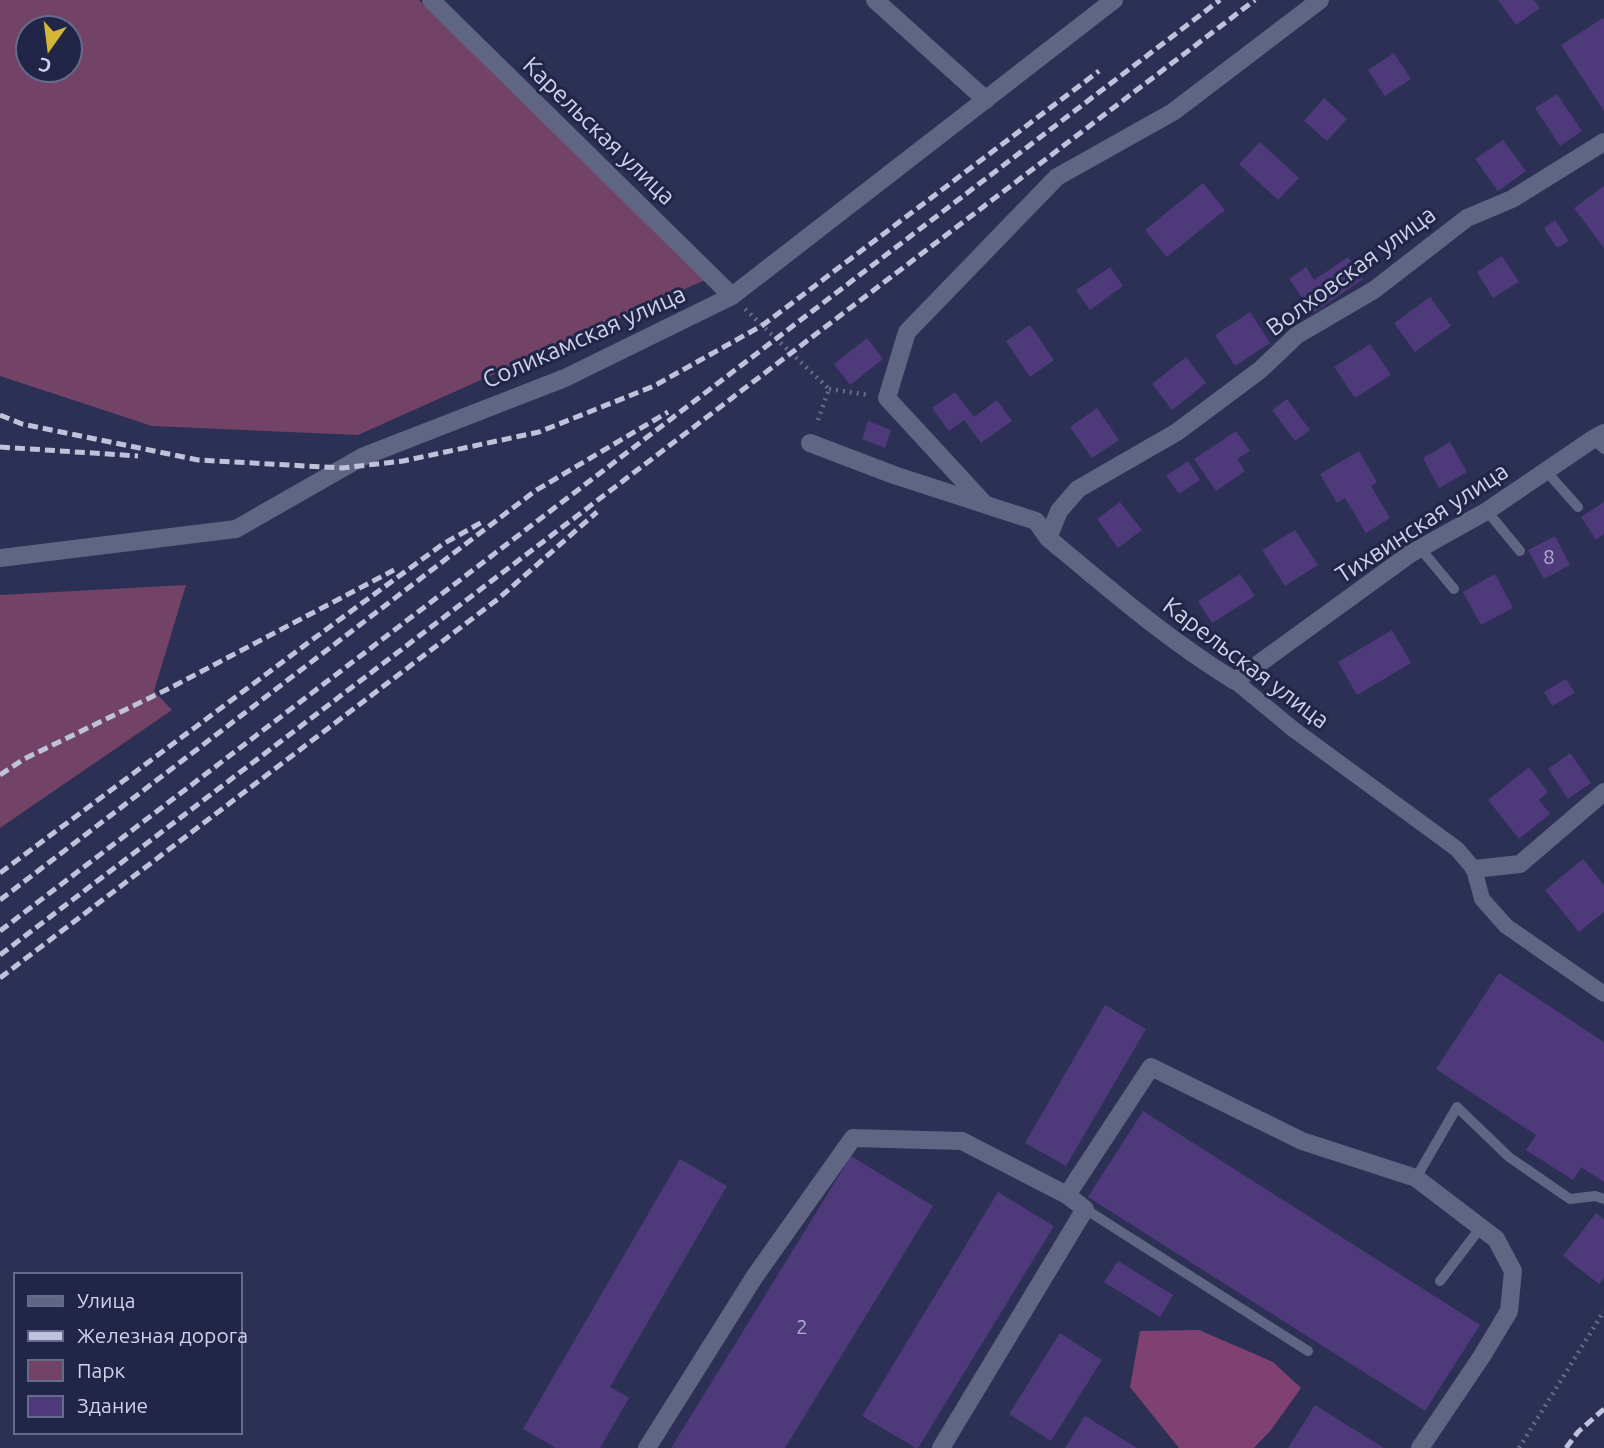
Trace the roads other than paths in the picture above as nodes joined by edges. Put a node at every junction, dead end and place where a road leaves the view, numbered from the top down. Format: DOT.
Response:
graph roads {
  1 [pos="431,0"];
  2 [pos="876,0"];
  3 [pos="1114,0"];
  4 [pos="1320,0"];
  5 [pos="986,100"];
  6 [pos="1604,142"];
  7 [pos="732,296"];
  8 [pos="1600,440"];
  9 [pos="810,443"];
  10 [pos="1546,471"];
  11 [pos="982,502"];
  12 [pos="1578,507"];
  13 [pos="1487,511"];
  14 [pos="1048,538"];
  15 [pos="1420,548"];
  16 [pos="1520,551"];
  17 [pos="0,558"];
  18 [pos="1454,589"];
  19 [pos="1235,681"];
  20 [pos="1604,792"];
  21 [pos="1474,869"];
  22 [pos="1604,995"];
  23 [pos="1416,1178"];
  24 [pos="1067,1195"];
  25 [pos="1604,1199"];
  26 [pos="1085,1209"];
  27 [pos="1481,1227"];
  28 [pos="1440,1281"];
  29 [pos="1308,1351"];
  30 [pos="647,1448"];
  31 [pos="941,1448"];
  32 [pos="1420,1448"];
  1 -- 7 [label="street, Карельская улица"];
  2 -- 5 [label="street"];
  3 -- 5 [label="street, Соликамская улица"];
  4 -- 11 [label="street"];
  5 -- 7 [label="street, Соликамская улица"];
  6 -- 14 [label="street, Волховская улица"];
  7 -- 17 [label="street, Соликамская улица"];
  8 -- 10 [label="street, Тихвинская улица"];
  9 -- 11 [label="street, Карельская улица"];
  10 -- 12 [label="lane"];
  10 -- 13 [label="street, Тихвинская улица"];
  11 -- 14 [label="street, Карельская улица"];
  13 -- 15 [label="street, Тихвинская улица"];
  13 -- 16 [label="lane"];
  14 -- 19 [label="street, Карельская улица"];
  15 -- 18 [label="lane"];
  15 -- 19 [label="street, Тихвинская улица"];
  19 -- 21 [label="street, Карельская улица"];
  20 -- 21 [label="street"];
  21 -- 22 [label="street, Карельская улица"];
  23 -- 24 [label="street"];
  23 -- 25 [label="lane"];
  23 -- 27 [label="street"];
  24 -- 26 [label="street"];
  24 -- 30 [label="street"];
  26 -- 29 [label="lane"];
  26 -- 31 [label="street"];
  27 -- 28 [label="lane"];
  27 -- 32 [label="street"];
}
